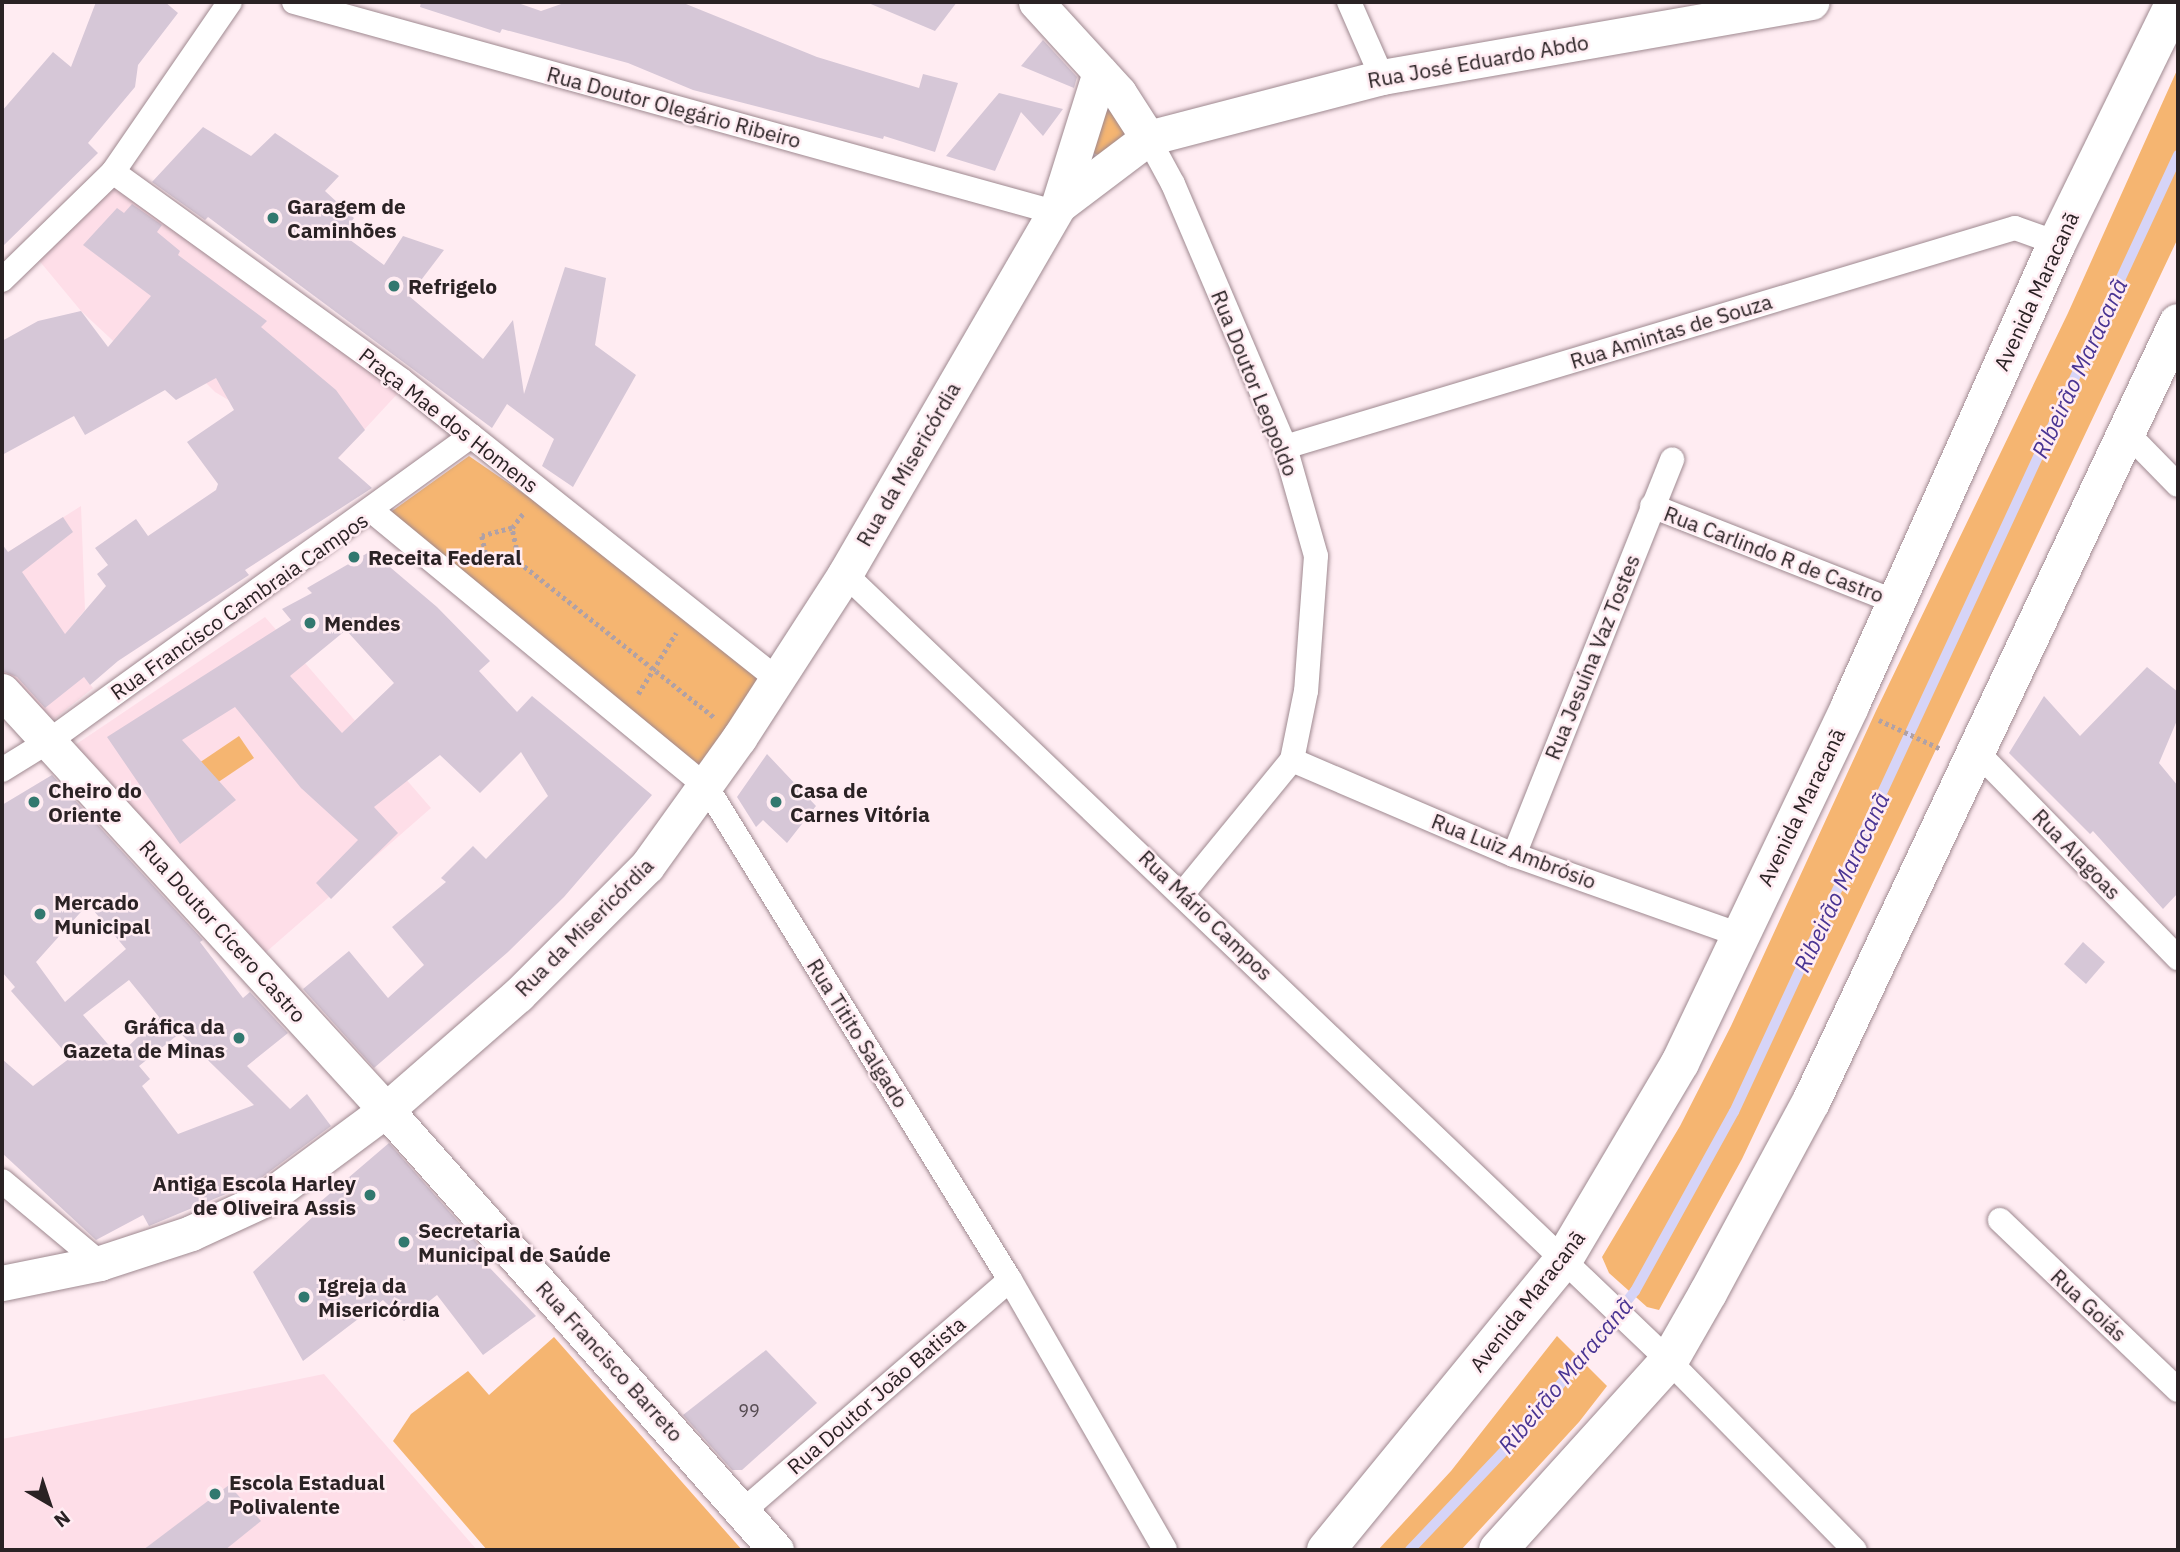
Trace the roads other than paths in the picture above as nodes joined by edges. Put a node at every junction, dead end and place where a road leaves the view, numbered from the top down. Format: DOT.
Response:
graph roads {
  1 [pos="230,2"];
  2 [pos="294,2"];
  3 [pos="1036,2"];
  4 [pos="1349,2"];
  5 [pos="1811,2"];
  6 [pos="2175,2"];
  7 [pos="1100,72"];
  8 [pos="1382,77"];
  9 [pos="1148,138"];
  10 [pos="113,172"];
  11 [pos="1056,209"];
  12 [pos="2057,243"];
  13 [pos="2,280"];
  14 [pos="2178,323"];
  15 [pos="2128,433"];
  16 [pos="471,436"];
  17 [pos="1285,447"];
  18 [pos="1672,460"];
  19 [pos="2178,485"];
  20 [pos="1652,506"];
  21 [pos="372,512"];
  22 [pos="845,574"];
  23 [pos="1895,602"];
  24 [pos="776,678"];
  25 [pos="2,691"];
  26 [pos="49,741"];
  27 [pos="1958,749"];
  28 [pos="1292,760"];
  29 [pos="2,770"];
  30 [pos="706,786"];
  31 [pos="1514,855"];
  32 [pos="1183,893"];
  33 [pos="1740,935"];
  34 [pos="2178,957"];
  35 [pos="386,1110"];
  36 [pos="2,1181"];
  37 [pos="2000,1220"];
  38 [pos="1564,1259"];
  39 [pos="100,1263"];
  40 [pos="1010,1280"];
  41 [pos="2,1283"];
  42 [pos="1659,1352"];
  43 [pos="2178,1390"];
  44 [pos="743,1511"];
  45 [pos="776,1550"];
  46 [pos="1165,1550"];
  47 [pos="1326,1550"];
  48 [pos="1498,1550"];
  49 [pos="1855,1550"];
  1 -- 10 [label="street"];
  2 -- 11 [label="street, Rua Doutor Olegário Ribeiro"];
  3 -- 7 [label="street"];
  4 -- 8 [label="street"];
  5 -- 8 [label="street, Rua José Eduardo Abdo"];
  6 -- 12 [label="main road, Avenida Maracanã"];
  7 -- 9 [label="street"];
  7 -- 11 [label="street, Rua da Misericórdia"];
  8 -- 9 [label="street, Rua José Eduardo Abdo"];
  9 -- 11 [label="street, Rua da Misericórdia"];
  9 -- 17 [label="street, Rua Doutor Leopoldo"];
  10 -- 13 [label="street"];
  10 -- 16 [label="street, Praça Mae dos Homens"];
  11 -- 22 [label="street, Rua da Misericórdia"];
  12 -- 17 [label="street, Rua Amintas de Souza"];
  12 -- 23 [label="main road, Avenida Maracanã"];
  14 -- 15 [label="main road"];
  15 -- 19 [label="street"];
  15 -- 27 [label="main road"];
  16 -- 21 [label="street, Rua Francisco Cambraia Campos"];
  16 -- 24 [label="street, Praça Mae dos Homens"];
  17 -- 28 [label="street, Rua Doutor Leopoldo"];
  18 -- 20 [label="street, Rua Jesuína Vaz Tostes"];
  20 -- 23 [label="street, Rua Carlindo R de Castro"];
  20 -- 31 [label="street, Rua Jesuína Vaz Tostes"];
  21 -- 26 [label="street, Rua Francisco Cambraia Campos"];
  21 -- 30 [label="street"];
  22 -- 24 [label="street, Rua da Misericórdia"];
  22 -- 32 [label="street, Rua Mário Campos"];
  23 -- 33 [label="main road, Avenida Maracanã"];
  24 -- 30 [label="street, Rua da Misericórdia"];
  25 -- 26 [label="street, Rua Doutor Cícero Castro"];
  26 -- 29 [label="street, Rua Francisco Cambraia Campos"];
  26 -- 35 [label="street, Rua Doutor Cícero Castro"];
  27 -- 34 [label="street, Rua Alagoas"];
  27 -- 42 [label="main road"];
  28 -- 31 [label="street, Rua Luiz Ambrósio"];
  28 -- 32 [label="street, Rua Doutor Leopoldo"];
  30 -- 35 [label="street, Rua da Misericórdia"];
  30 -- 40 [label="street, Rua Titito Salgado"];
  31 -- 33 [label="street, Rua Luiz Ambrósio"];
  32 -- 38 [label="street, Rua Mário Campos"];
  33 -- 38 [label="main road, Avenida Maracanã"];
  35 -- 39 [label="street, Rua da Misericórdia"];
  35 -- 44 [label="street, Rua Francisco Barreto"];
  36 -- 39 [label="street"];
  37 -- 43 [label="street, Rua Goiás"];
  38 -- 42 [label="street, Rua Mário Campos"];
  38 -- 47 [label="main road, Avenida Maracanã"];
  39 -- 41 [label="street, Rua da Misericórdia"];
  40 -- 44 [label="street, Rua Doutor João Batista"];
  40 -- 46 [label="street, Rua Titito Salgado"];
  42 -- 48 [label="main road"];
  42 -- 49 [label="street, Rua Mário Campos"];
  44 -- 45 [label="street, Rua Francisco Barreto"];
}
